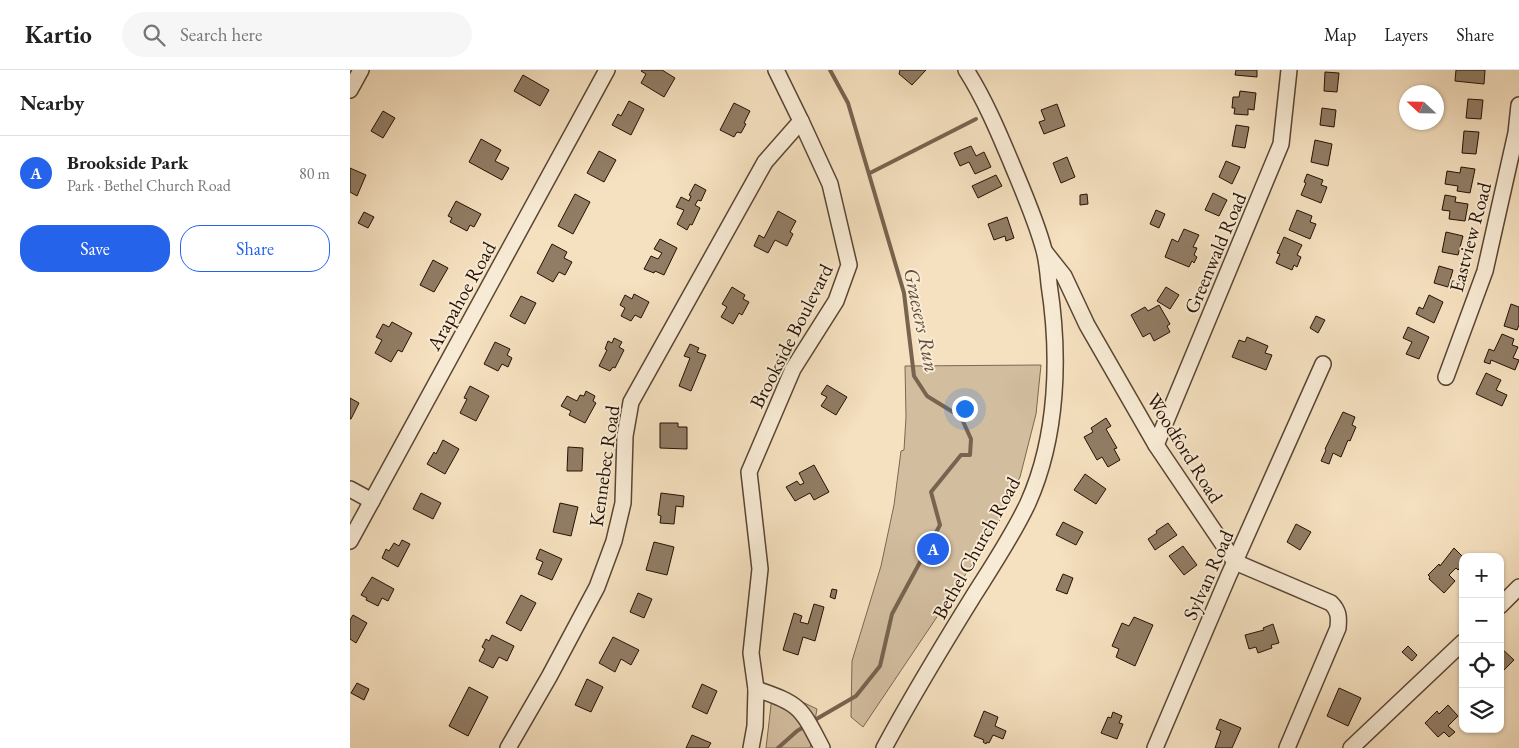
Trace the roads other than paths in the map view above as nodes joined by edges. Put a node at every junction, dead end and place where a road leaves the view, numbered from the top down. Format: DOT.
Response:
graph roads {
  1 [pos="361,70"];
  2 [pos="607,70"];
  3 [pos="776,70"];
  4 [pos="966,70"];
  5 [pos="1289,70"];
  6 [pos="350,90"];
  7 [pos="1519,105"];
  8 [pos="801,121"];
  9 [pos="1518,133"];
  10 [pos="1044,251"];
  11 [pos="1323,364"];
  12 [pos="1446,377"];
  13 [pos="1156,445"];
  14 [pos="350,489"];
  15 [pos="372,501"];
  16 [pos="350,541"];
  17 [pos="1235,562"];
  18 [pos="1519,588"];
  19 [pos="1504,602"];
  20 [pos="1462,643"];
  21 [pos="756,689"];
  22 [pos="508,748"];
  23 [pos="751,748"];
  24 [pos="822,748"];
  25 [pos="884,748"];
  26 [pos="1155,748"];
  27 [pos="1287,748"];
  28 [pos="1351,748"];
  1 -- 6 [label="street"];
  2 -- 15 [label="street, Arapahoe Road"];
  3 -- 8 [label="street, Brookside Boulevard"];
  4 -- 10 [label="street, Bethel Church Road"];
  5 -- 13 [label="street, Greenwald Road"];
  7 -- 9 [label="street, Eastview Road"];
  8 -- 21 [label="street, Brookside Boulevard"];
  8 -- 22 [label="street, Kennebec Road"];
  9 -- 12 [label="street, Eastview Road"];
  10 -- 13 [label="street, Woodford Road"];
  10 -- 25 [label="street, Bethel Church Road"];
  11 -- 17 [label="street, Sylvan Road"];
  13 -- 17 [label="street, Woodford Road"];
  14 -- 15 [label="street"];
  15 -- 16 [label="street, Arapahoe Road"];
  17 -- 26 [label="street, Sylvan Road"];
  17 -- 27 [label="street"];
  18 -- 19 [label="street"];
  20 -- 28 [label="street"];
  21 -- 23 [label="street, Brookside Boulevard"];
  21 -- 24 [label="street"];
}
